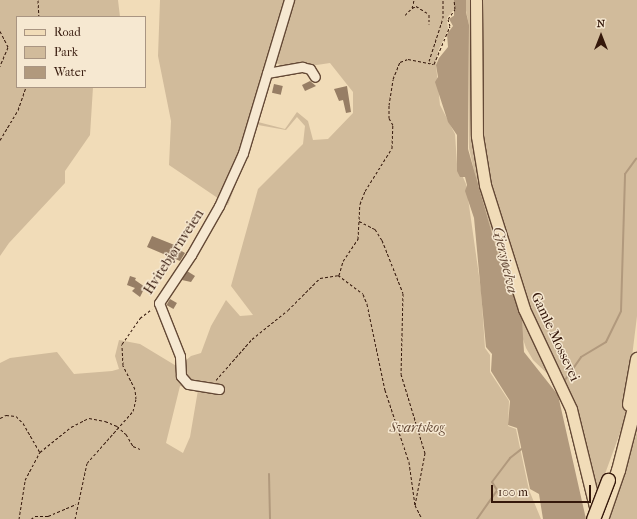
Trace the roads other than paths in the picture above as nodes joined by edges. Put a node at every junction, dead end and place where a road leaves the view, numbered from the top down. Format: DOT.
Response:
graph roads {
  1 [pos="289,0"];
  2 [pos="476,0"];
  3 [pos="267,72"];
  4 [pos="315,77"];
  5 [pos="637,359"];
  6 [pos="181,376"];
  7 [pos="180,386"];
  8 [pos="214,388"];
  9 [pos="637,396"];
  10 [pos="610,485"];
  11 [pos="594,519"];
  12 [pos="599,519"];
  1 -- 3 [label="street, Hvitebjørnveien"];
  2 -- 12 [label="main road, Gamle Mossevei"];
  3 -- 4 [label="street"];
  3 -- 6 [label="street, Hvitebjørnveien"];
  5 -- 10 [label="highway"];
  6 -- 7 [label="street"];
  6 -- 8 [label="street"];
  9 -- 10 [label="highway"];
  10 -- 11 [label="highway, bridge"];
  10 -- 12 [label="highway"];
}
